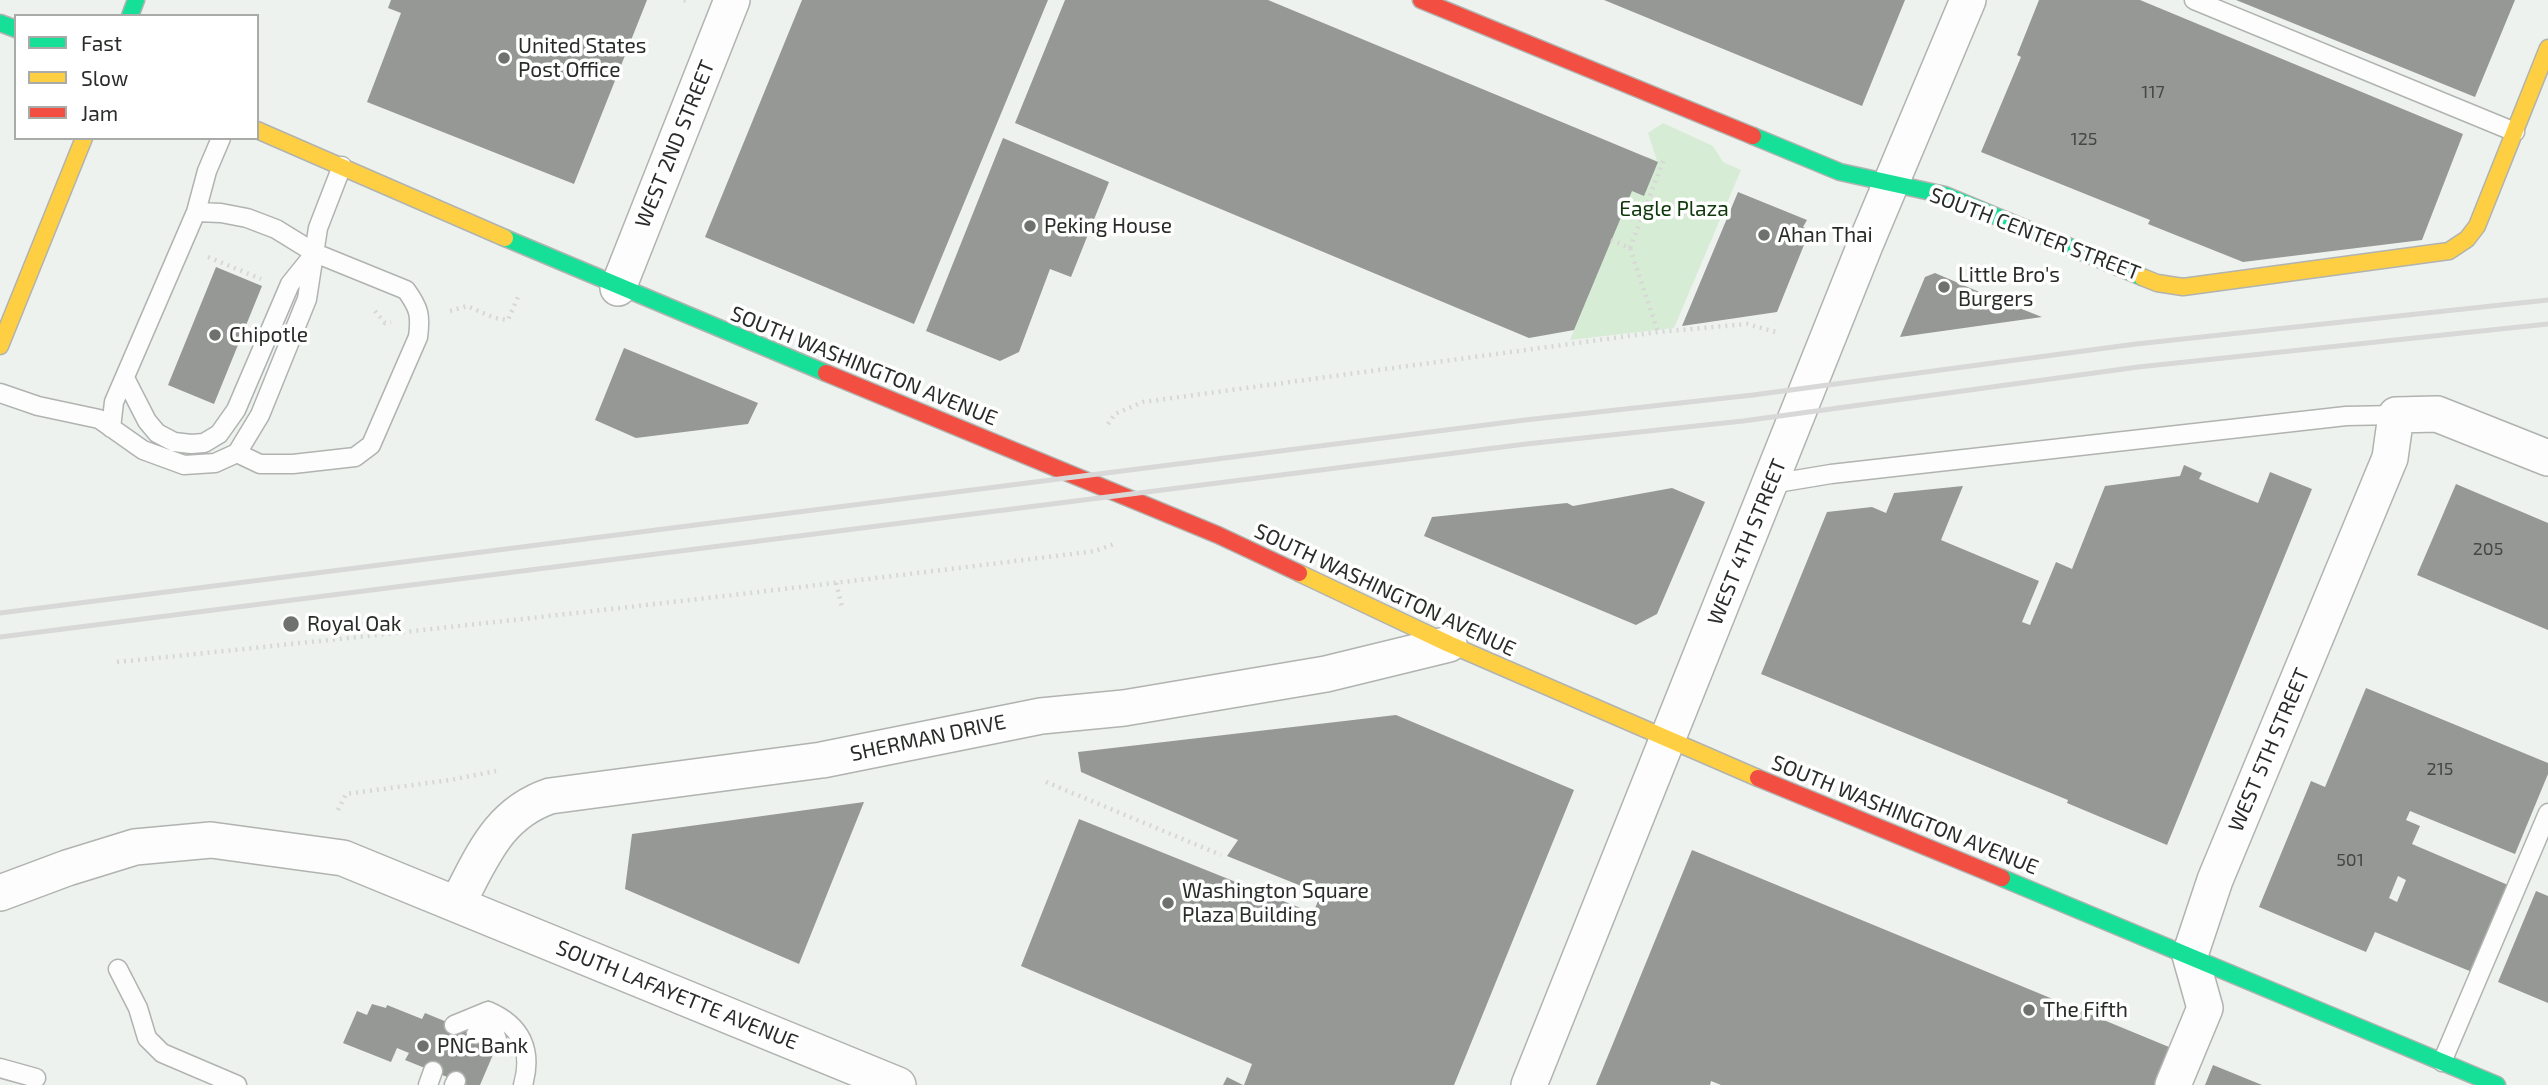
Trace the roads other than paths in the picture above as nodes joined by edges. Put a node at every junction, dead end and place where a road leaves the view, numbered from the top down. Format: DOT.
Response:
graph roads {
  1 [pos="732,0"];
  2 [pos="1421,0"];
  3 [pos="1968,0"];
  4 [pos="2194,0"];
  5 [pos="2548,48"];
  6 [pos="259,131"];
  7 [pos="2515,132"];
  8 [pos="83,140"];
  9 [pos="220,140"];
  10 [pos="342,166"];
  11 [pos="1891,184"];
  12 [pos="196,212"];
  13 [pos="315,253"];
  14 [pos="618,288"];
  15 [pos="0,346"];
  16 [pos="125,377"];
  17 [pos="0,393"];
  18 [pos="2396,415"];
  19 [pos="111,428"];
  20 [pos="237,453"];
  21 [pos="2548,458"];
  22 [pos="1771,484"];
  23 [pos="1449,645"];
  24 [pos="1668,739"];
  25 [pos="2548,813"];
  26 [pos="0,893"];
  27 [pos="457,904"];
  28 [pos="2190,955"];
  29 [pos="118,969"];
  30 [pos="488,1012"];
  31 [pos="454,1025"];
  32 [pos="476,1034"];
  33 [pos="498,1043"];
  34 [pos="2442,1062"];
  35 [pos="0,1068"];
  36 [pos="36,1078"];
  37 [pos="237,1085"];
  38 [pos="523,1085"];
  39 [pos="898,1085"];
  40 [pos="1529,1085"];
  41 [pos="2173,1085"];
  42 [pos="2497,1085"];
  1 -- 14 [label="street, WEST 2ND STREET"];
  2 -- 11 [label="main road, SOUTH CENTER STREET"];
  3 -- 11 [label="street, WEST 4TH STREET"];
  4 -- 7 [label="lane"];
  5 -- 7 [label="main road"];
  6 -- 10 [label="main road, SOUTH WASHINGTON AVENUE"];
  7 -- 11 [label="main road, SOUTH CENTER STREET"];
  8 -- 15 [label="main road"];
  9 -- 12 [label="lane"];
  10 -- 13 [label="lane"];
  10 -- 14 [label="main road, SOUTH WASHINGTON AVENUE"];
  11 -- 22 [label="street, WEST 4TH STREET"];
  12 -- 13 [label="lane"];
  12 -- 16 [label="lane"];
  13 -- 16 [label="lane"];
  13 -- 20 [label="lane"];
  13 -- 20 [label="lane"];
  14 -- 23 [label="main road, SOUTH WASHINGTON AVENUE"];
  16 -- 19 [label="lane"];
  17 -- 19 [label="lane"];
  18 -- 21 [label="street"];
  18 -- 22 [label="lane"];
  18 -- 28 [label="street, WEST 5TH STREET"];
  19 -- 20 [label="lane"];
  22 -- 24 [label="street, WEST 4TH STREET"];
  23 -- 24 [label="main road, SOUTH WASHINGTON AVENUE"];
  23 -- 27 [label="street, SHERMAN DRIVE"];
  24 -- 28 [label="main road, SOUTH WASHINGTON AVENUE"];
  24 -- 40 [label="street, WEST 4TH STREET"];
  25 -- 34 [label="lane"];
  26 -- 27 [label="street, SOUTH LAFAYETTE AVENUE"];
  27 -- 39 [label="street, SOUTH LAFAYETTE AVENUE"];
  28 -- 34 [label="main road, SOUTH WASHINGTON AVENUE"];
  28 -- 41 [label="street"];
  29 -- 37 [label="lane"];
  30 -- 31 [label="lane"];
  30 -- 32 [label="lane"];
  30 -- 33 [label="lane"];
  30 -- 38 [label="lane"];
  34 -- 42 [label="main road, SOUTH WASHINGTON AVENUE"];
  35 -- 36 [label="lane"];
}
